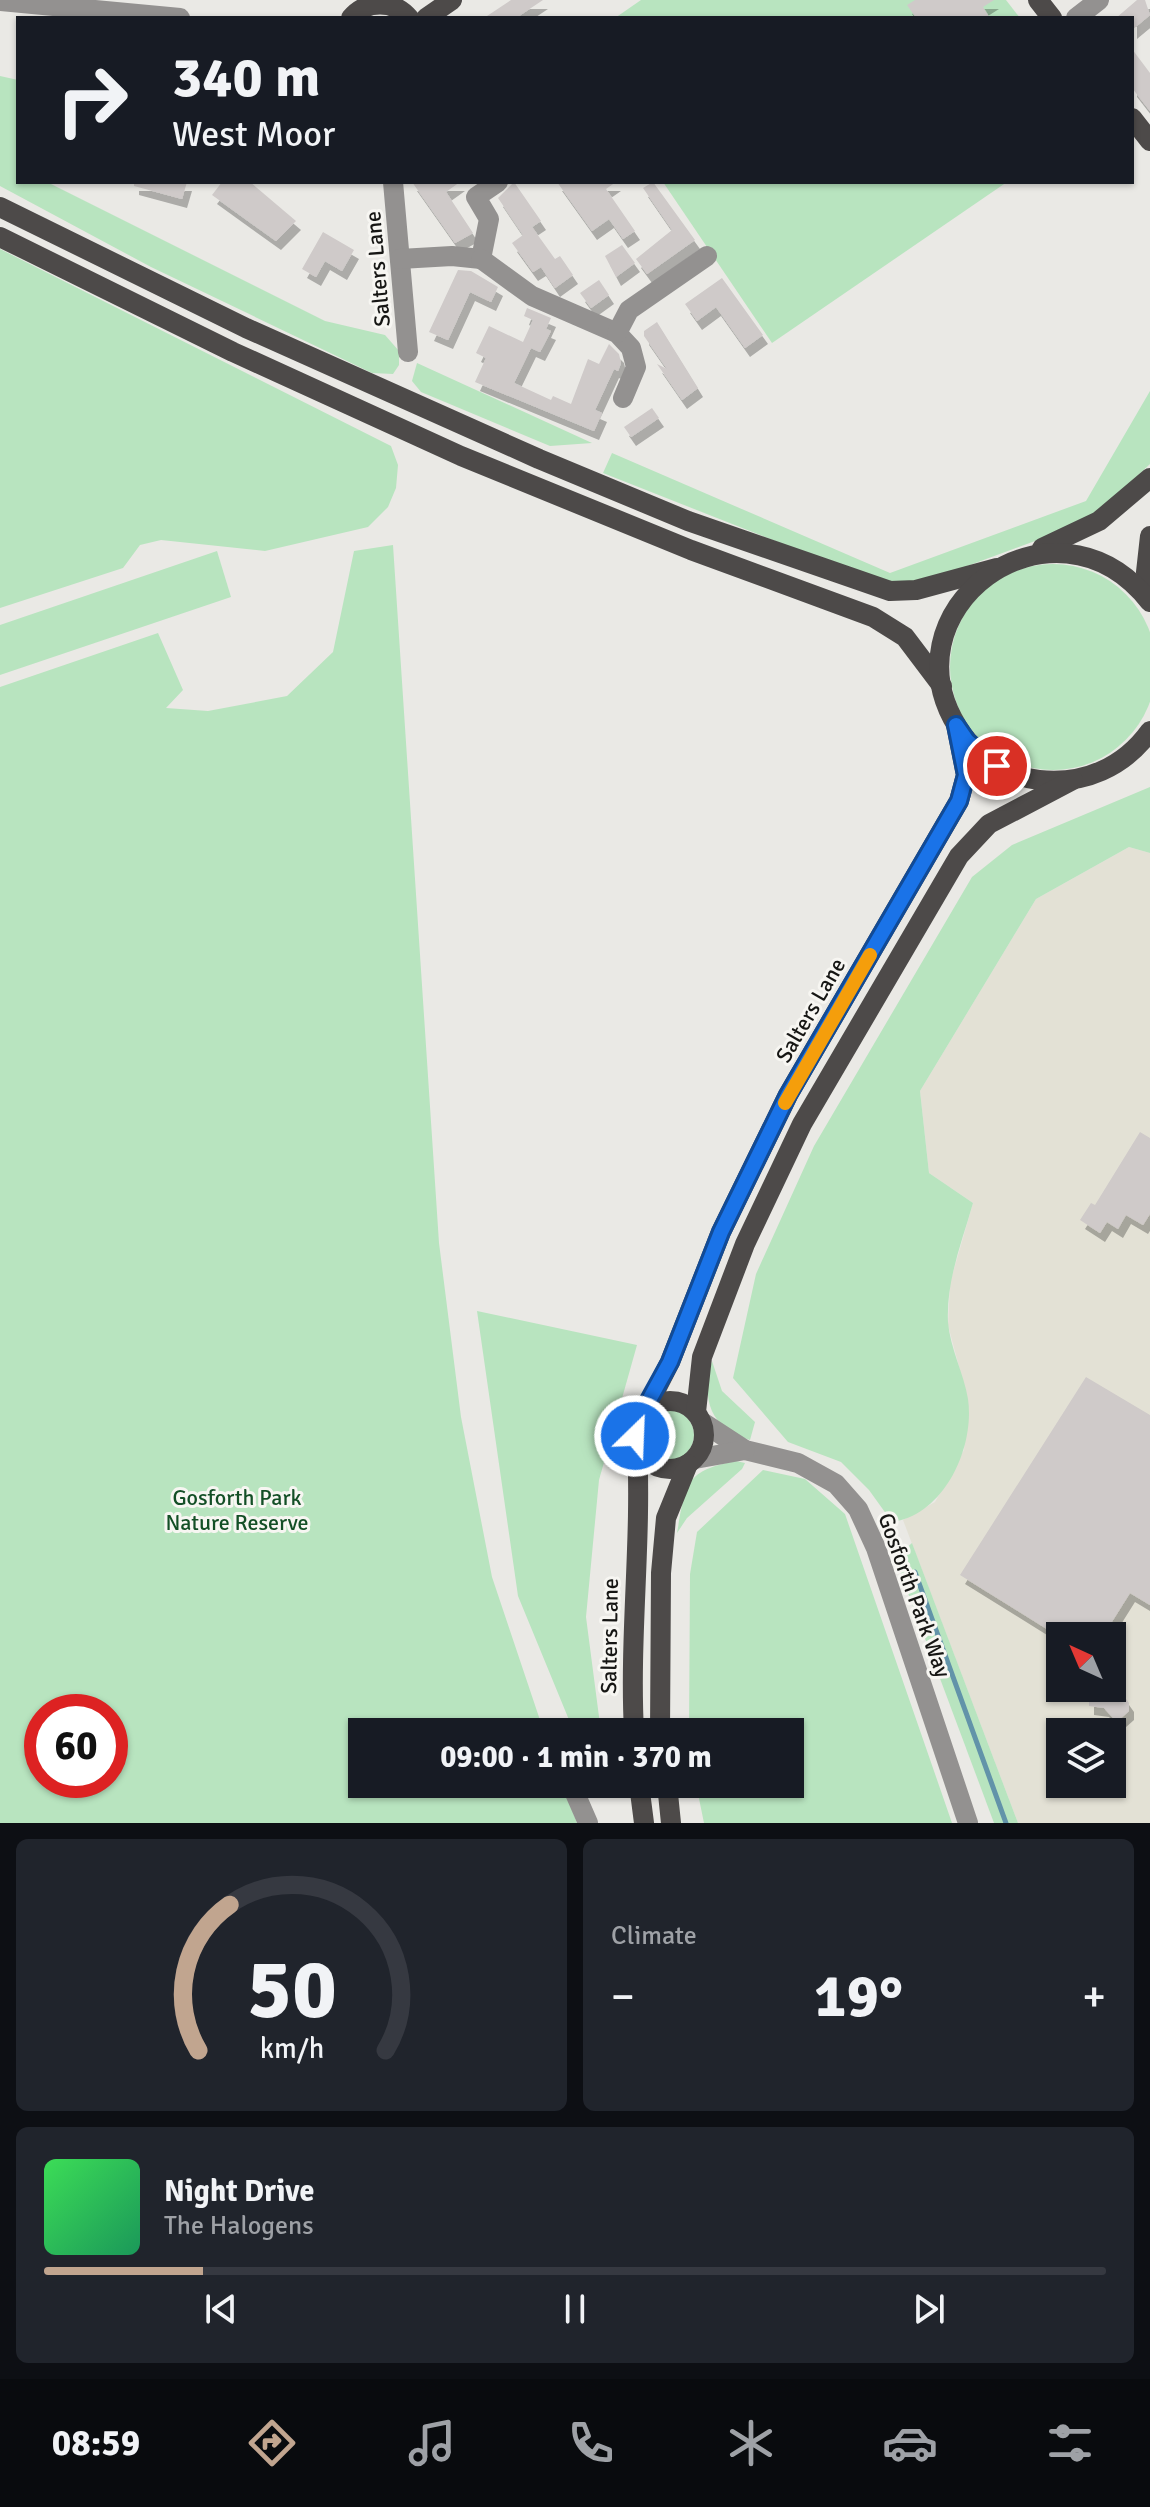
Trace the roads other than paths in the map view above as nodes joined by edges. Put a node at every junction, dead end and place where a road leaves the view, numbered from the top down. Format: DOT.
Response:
graph roads {
  1 [pos="452,0"];
  2 [pos="1038,0"];
  3 [pos="1099,0"];
  4 [pos="0,1"];
  5 [pos="380,1"];
  6 [pos="159,16"];
  7 [pos="353,16"];
  8 [pos="406,16"];
  9 [pos="429,16"];
  10 [pos="1050,16"];
  11 [pos="1079,16"];
  12 [pos="1134,121"];
  13 [pos="1150,141"];
  14 [pos="393,184"];
  15 [pos="495,184"];
  16 [pos="0,207"];
  17 [pos="0,237"];
  18 [pos="707,256"];
  19 [pos="400,259"];
  20 [pos="481,259"];
  21 [pos="617,333"];
  22 [pos="408,352"];
  23 [pos="623,398"];
  24 [pos="1150,478"];
  25 [pos="1150,536"];
  26 [pos="1024,556"];
  27 [pos="997,568"];
  28 [pos="1150,599"];
  29 [pos="942,686"];
  30 [pos="956,725"];
  31 [pos="1150,731"];
  32 [pos="1150,756"];
  33 [pos="1110,768"];
  34 [pos="1073,780"];
  35 [pos="646,1409"];
  36 [pos="699,1417"];
  37 [pos="637,1445"];
  38 [pos="745,1450"];
  39 [pos="691,1462"];
  40 [pos="634,1718"];
  41 [pos="660,1718"];
  42 [pos="577,1798"];
  43 [pos="641,1798"];
  44 [pos="668,1798"];
  45 [pos="588,1823"];
  46 [pos="644,1823"];
  47 [pos="671,1823"];
  48 [pos="968,1823"];
  1 -- 9 [label="main road"];
  2 -- 10 [label="main road"];
  3 -- 11 [label="street"];
  4 -- 6 [label="street"];
  5 -- 7 [label="main road"];
  5 -- 8 [label="main road"];
  12 -- 13 [label="main road"];
  14 -- 19 [label="street, Salters Lane"];
  15 -- 20 [label="street"];
  16 -- 27 [label="main road"];
  17 -- 29 [label="main road"];
  18 -- 21 [label="street"];
  19 -- 20 [label="street"];
  19 -- 22 [label="street, Salters Lane"];
  20 -- 21 [label="street"];
  21 -- 23 [label="street"];
  24 -- 26 [label="main road"];
  25 -- 28 [label="main road"];
  26 -- 27 [label="main road"];
  26 -- 28 [label="main road"];
  27 -- 29 [label="main road"];
  29 -- 30 [label="main road"];
  30 -- 34 [label="main road"];
  30 -- 35 [label="main road, Salters Lane"];
  31 -- 33 [label="main road"];
  32 -- 33 [label="main road"];
  33 -- 34 [label="main road"];
  34 -- 36 [label="main road"];
  35 -- 36 [label="main road"];
  35 -- 37 [label="main road"];
  36 -- 38 [label="street, Gosforth Park Way"];
  36 -- 39 [label="main road"];
  37 -- 39 [label="main road"];
  37 -- 40 [label="main road, Salters Lane"];
  38 -- 39 [label="street, Gosforth Park Way"];
  38 -- 48 [label="street, Gosforth Park Way"];
  39 -- 41 [label="main road"];
  42 -- 45 [label="street"];
  43 -- 46 [label="main road"];
  44 -- 47 [label="main road"];
}
